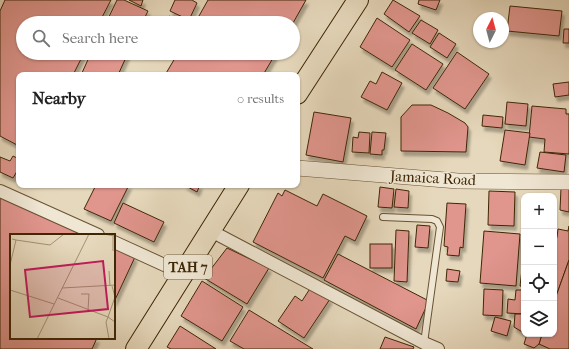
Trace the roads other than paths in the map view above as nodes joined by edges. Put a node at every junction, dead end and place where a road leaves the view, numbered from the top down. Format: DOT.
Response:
graph roads {
  1 [pos="358,0"];
  2 [pos="300,89"];
  3 [pos="300,168"];
  4 [pos="569,182"];
  5 [pos="237,188"];
  6 [pos="0,191"];
  7 [pos="383,217"];
  8 [pos="211,231"];
  9 [pos="96,234"];
  10 [pos="115,242"];
  11 [pos="184,274"];
  12 [pos="424,343"];
  13 [pos="136,349"];
  14 [pos="438,349"];
  1 -- 2 [label="highway"];
  3 -- 4 [label="street, Jamaica Road"];
  5 -- 8 [label="highway, TAH 7"];
  6 -- 9 [label="street"];
  7 -- 12 [label="lane"];
  8 -- 11 [label="highway, TAH 7"];
  8 -- 12 [label="street"];
  10 -- 11 [label="street"];
  11 -- 13 [label="highway, TAH 7"];
  12 -- 14 [label="street"];
}
